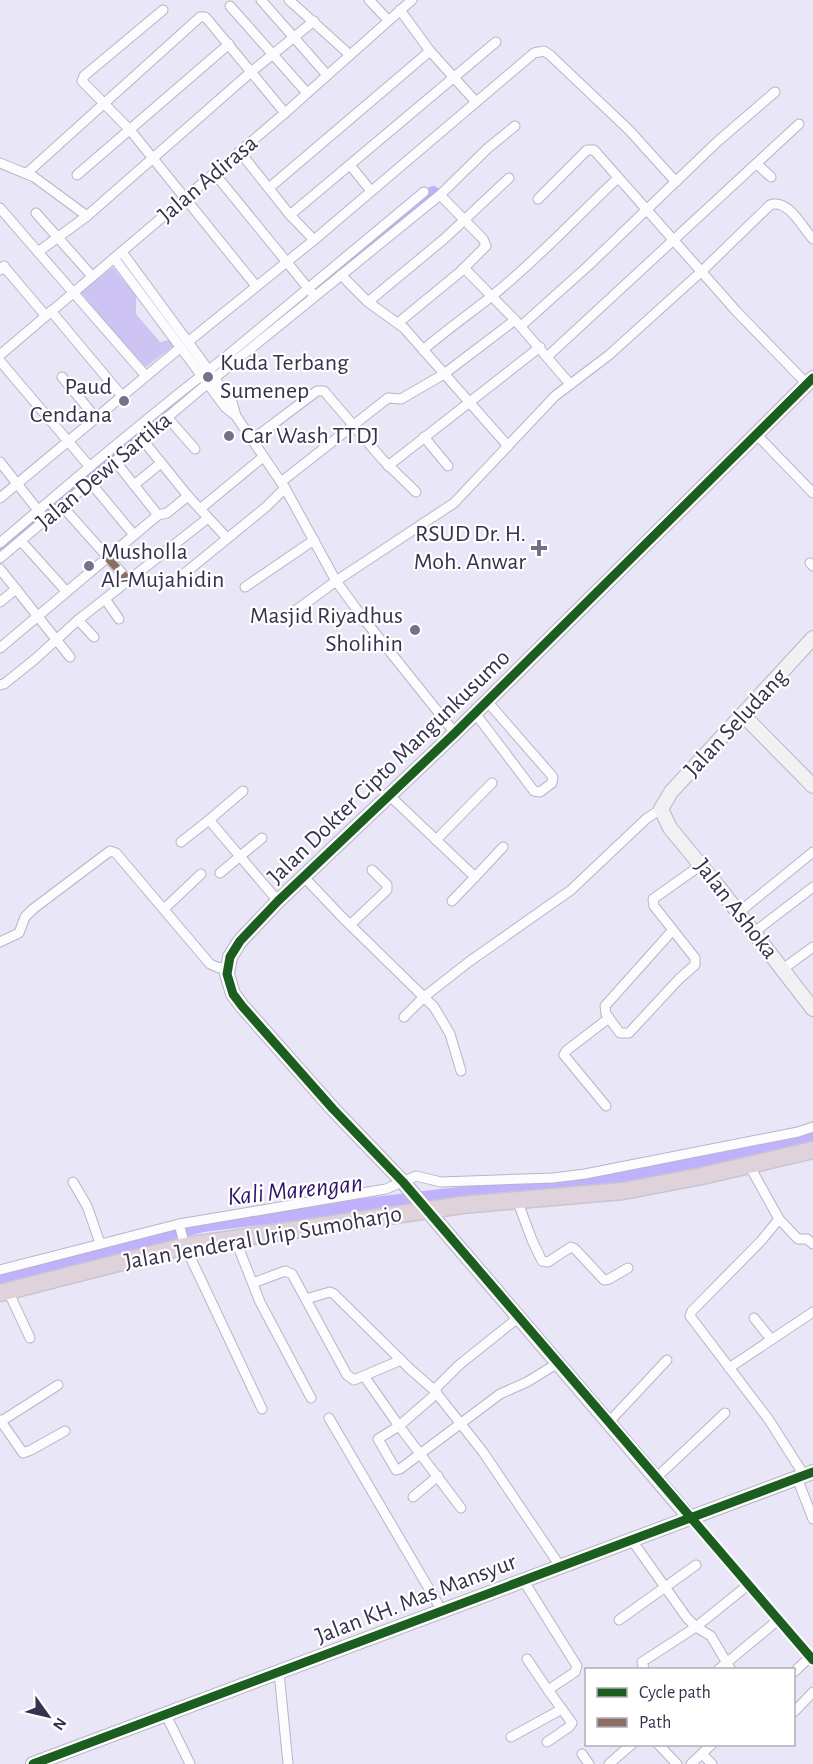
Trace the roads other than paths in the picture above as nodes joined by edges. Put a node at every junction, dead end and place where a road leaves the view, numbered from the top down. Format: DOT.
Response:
graph roads {
  1 [pos="261,0"];
  2 [pos="289,0"];
  3 [pos="369,0"];
  4 [pos="412,0"];
  5 [pos="230,6"];
  6 [pos="163,10"];
  7 [pos="400,10"];
  8 [pos="388,20"];
  9 [pos="314,21"];
  10 [pos="294,38"];
  11 [pos="496,42"];
  12 [pos="229,44"];
  13 [pos="430,51"];
  14 [pos="273,54"];
  15 [pos="350,56"];
  16 [pos="251,72"];
  17 [pos="327,75"];
  18 [pos="454,79"];
  19 [pos="775,92"];
  20 [pos="307,93"];
  21 [pos="476,102"];
  22 [pos="103,104"];
  23 [pos="285,113"];
  24 [pos="799,124"];
  25 [pos="515,126"];
  26 [pos="130,130"];
  27 [pos="240,153"];
  28 [pos="153,160"];
  29 [pos="0,163"];
  30 [pos="757,164"];
  31 [pos="350,165"];
  32 [pos="27,173"];
  33 [pos="215,174"];
  34 [pos="77,175"];
  35 [pos="771,177"];
  36 [pos="510,178"];
  37 [pos="618,178"];
  38 [pos="676,182"];
  39 [pos="269,188"];
  40 [pos="371,191"];
  41 [pos="424,192"];
  42 [pos="440,195"];
  43 [pos="185,198"];
  44 [pos="538,199"];
  45 [pos="0,208"];
  46 [pos="648,209"];
  47 [pos="36,213"];
  48 [pos="290,215"];
  49 [pos="87,216"];
  50 [pos="464,220"];
  51 [pos="60,237"];
  52 [pos="674,238"];
  53 [pos="813,239"];
  54 [pos="314,240"];
  55 [pos="38,252"];
  56 [pos="118,255"];
  57 [pos="287,262"];
  58 [pos="1,266"];
  59 [pos="464,268"];
  60 [pos="702,271"];
  61 [pos="341,275"];
  62 [pos="92,276"];
  63 [pos="256,286"];
  64 [pos="74,292"];
  65 [pos="311,292"];
  66 [pos="493,295"];
  67 [pos="368,302"];
  68 [pos="48,313"];
  69 [pos="398,322"];
  70 [pos="518,323"];
  71 [pos="185,344"];
  72 [pos="540,347"];
  73 [pos="423,350"];
  74 [pos="0,355"];
  75 [pos="548,356"];
  76 [pos="0,361"];
  77 [pos="444,374"];
  78 [pos="146,376"];
  79 [pos="62,377"];
  80 [pos="208,377"];
  81 [pos="810,381"];
  82 [pos="570,384"];
  83 [pos="122,396"];
  84 [pos="469,404"];
  85 [pos="167,417"];
  86 [pos="96,418"];
  87 [pos="354,426"];
  88 [pos="757,435"];
  89 [pos="424,437"];
  90 [pos="141,439"];
  91 [pos="69,440"];
  92 [pos="252,440"];
  93 [pos="508,446"];
  94 [pos="195,448"];
  95 [pos="263,457"];
  96 [pos="115,461"];
  97 [pos="0,462"];
  98 [pos="161,463"];
  99 [pos="388,466"];
  100 [pos="448,466"];
  101 [pos="90,467"];
  102 [pos="90,482"];
  103 [pos="17,484"];
  104 [pos="134,484"];
  105 [pos="283,485"];
  106 [pos="416,492"];
  107 [pos="813,493"];
  108 [pos="188,496"];
  109 [pos="0,498"];
  110 [pos="62,506"];
  111 [pos="200,509"];
  112 [pos="38,511"];
  113 [pos="158,515"];
  114 [pos="208,518"];
  115 [pos="45,520"];
  116 [pos="134,535"];
  117 [pos="226,537"];
  118 [pos="314,540"];
  119 [pos="21,541"];
  120 [pos="0,543"];
  121 [pos="108,556"];
  122 [pos="0,558"];
  123 [pos="0,569"];
  124 [pos="185,573"];
  125 [pos="128,580"];
  126 [pos="336,581"];
  127 [pos="245,587"];
  128 [pos="16,589"];
  129 [pos="66,591"];
  130 [pos="105,599"];
  131 [pos="0,602"];
  132 [pos="294,611"];
  133 [pos="37,615"];
  134 [pos="119,619"];
  135 [pos="78,620"];
  136 [pos="94,637"];
  137 [pos="813,638"];
  138 [pos="57,639"];
  139 [pos="0,648"];
  140 [pos="70,657"];
  141 [pos="0,685"];
  142 [pos="486,700"];
  143 [pos="476,713"];
  144 [pos="743,715"];
  145 [pos="455,733"];
  146 [pos="492,783"];
  147 [pos="813,786"];
  148 [pos="243,791"];
  149 [pos="389,795"];
  150 [pos="661,809"];
  151 [pos="209,820"];
  152 [pos="262,838"];
  153 [pos="436,840"];
  154 [pos="181,842"];
  155 [pos="503,847"];
  156 [pos="813,852"];
  157 [pos="240,857"];
  158 [pos="701,865"];
  159 [pos="372,870"];
  160 [pos="220,873"];
  161 [pos="201,874"];
  162 [pos="304,877"];
  163 [pos="475,877"];
  164 [pos="813,887"];
  165 [pos="278,901"];
  166 [pos="452,901"];
  167 [pos="164,909"];
  168 [pos="738,913"];
  169 [pos="350,925"];
  170 [pos="672,931"];
  171 [pos="753,933"];
  172 [pos="0,942"];
  173 [pos="813,947"];
  174 [pos="228,966"];
  175 [pos="783,969"];
  176 [pos="424,997"];
  177 [pos="813,1010"];
  178 [pos="404,1017"];
  179 [pos="609,1018"];
  180 [pos="461,1071"];
  181 [pos="606,1106"];
  182 [pos="813,1127"];
  183 [pos="813,1150"];
  184 [pos="749,1165"];
  185 [pos="73,1182"];
  186 [pos="404,1184"];
  187 [pos="517,1200"];
  188 [pos="423,1206"];
  189 [pos="779,1219"];
  190 [pos="181,1234"];
  191 [pos="235,1239"];
  192 [pos="100,1243"];
  193 [pos="813,1244"];
  194 [pos="628,1268"];
  195 [pos="0,1270"];
  196 [pos="253,1283"];
  197 [pos="4,1292"];
  198 [pos="306,1299"];
  199 [pos="813,1312"];
  200 [pos="519,1317"];
  201 [pos="754,1318"];
  202 [pos="30,1338"];
  203 [pos="771,1339"];
  204 [pos="401,1360"];
  205 [pos="667,1360"];
  206 [pos="558,1363"];
  207 [pos="729,1368"];
  208 [pos="364,1376"];
  209 [pos="58,1385"];
  210 [pos="435,1391"];
  211 [pos="311,1398"];
  212 [pos="262,1409"];
  213 [pos="725,1413"];
  214 [pos="329,1418"];
  215 [pos="0,1421"];
  216 [pos="460,1422"];
  217 [pos="609,1422"];
  218 [pos="399,1426"];
  219 [pos="65,1431"];
  220 [pos="419,1454"];
  221 [pos="805,1475"];
  222 [pos="438,1476"];
  223 [pos="656,1478"];
  224 [pos="413,1497"];
  225 [pos="461,1508"];
  226 [pos="689,1517"];
  227 [pos="813,1519"];
  228 [pos="631,1539"];
  229 [pos="561,1566"];
  230 [pos="696,1566"];
  231 [pos="523,1580"];
  232 [pos="748,1585"];
  233 [pos="664,1587"];
  234 [pos="442,1611"];
  235 [pos="619,1620"];
  236 [pos="778,1620"];
  237 [pos="696,1627"];
  238 [pos="527,1659"];
  239 [pos="812,1659"];
  240 [pos="729,1666"];
  241 [pos="644,1668"];
  242 [pos="795,1671"];
  243 [pos="279,1672"];
  244 [pos="548,1690"];
  245 [pos="813,1692"];
  246 [pos="562,1709"];
  247 [pos="795,1711"];
  248 [pos="166,1715"];
  249 [pos="511,1737"];
  250 [pos="547,1742"];
  251 [pos="630,1746"];
  252 [pos="660,1746"];
  253 [pos="710,1746"];
  254 [pos="582,1754"];
  255 [pos="702,1754"];
  256 [pos="61,1759"];
  257 [pos="33,1764"];
  258 [pos="190,1764"];
  259 [pos="288,1764"];
  260 [pos="590,1764"];
  261 [pos="609,1764"];
  262 [pos="677,1764"];
  263 [pos="691,1764"];
  264 [pos="712,1764"];
  1 -- 10 [label="street"];
  2 -- 9 [label="street"];
  3 -- 8 [label="street"];
  4 -- 7 [label="street, Jalan Adirasa"];
  5 -- 14 [label="street"];
  6 -- 22 [label="street"];
  7 -- 8 [label="street, Jalan Adirasa"];
  7 -- 13 [label="street"];
  8 -- 15 [label="street, Jalan Adirasa"];
  9 -- 10 [label="street"];
  9 -- 15 [label="street"];
  10 -- 14 [label="street"];
  10 -- 17 [label="street"];
  11 -- 18 [label="street"];
  12 -- 16 [label="street"];
  12 -- 22 [label="street"];
  12 -- 26 [label="street"];
  13 -- 18 [label="street"];
  13 -- 39 [label="street"];
  14 -- 16 [label="street"];
  14 -- 20 [label="street"];
  15 -- 17 [label="street, Jalan Adirasa"];
  16 -- 23 [label="street"];
  16 -- 28 [label="street"];
  17 -- 20 [label="street, Jalan Adirasa"];
  18 -- 21 [label="street"];
  18 -- 31 [label="street"];
  19 -- 38 [label="street"];
  20 -- 23 [label="street, Jalan Adirasa"];
  21 -- 38 [label="street"];
  21 -- 40 [label="street"];
  22 -- 26 [label="street"];
  22 -- 32 [label="street"];
  23 -- 27 [label="street, Jalan Adirasa"];
  24 -- 30 [label="street"];
  25 -- 42 [label="street"];
  26 -- 28 [label="street"];
  26 -- 34 [label="street"];
  27 -- 33 [label="street, Jalan Adirasa"];
  27 -- 39 [label="street"];
  28 -- 43 [label="street"];
  28 -- 49 [label="street"];
  29 -- 32 [label="street"];
  30 -- 35 [label="street"];
  30 -- 52 [label="street"];
  31 -- 40 [label="street"];
  31 -- 48 [label="street"];
  32 -- 49 [label="street"];
  33 -- 43 [label="street, Jalan Adirasa"];
  33 -- 57 [label="street"];
  36 -- 50 [label="street"];
  37 -- 44 [label="street"];
  37 -- 46 [label="street"];
  37 -- 66 [label="street"];
  38 -- 46 [label="street"];
  39 -- 48 [label="street"];
  40 -- 54 [label="street"];
  41 -- 65 [label="street"];
  42 -- 50 [label="street"];
  42 -- 61 [label="street"];
  43 -- 56 [label="street, Jalan Adirasa"];
  43 -- 63 [label="street"];
  45 -- 55 [label="street"];
  46 -- 52 [label="street"];
  46 -- 70 [label="street"];
  47 -- 51 [label="street"];
  48 -- 54 [label="street"];
  49 -- 51 [label="street"];
  50 -- 59 [label="street"];
  50 -- 67 [label="street"];
  51 -- 55 [label="street"];
  51 -- 62 [label="street"];
  52 -- 60 [label="street"];
  52 -- 75 [label="street"];
  53 -- 60 [label="street"];
  54 -- 57 [label="street"];
  55 -- 64 [label="street"];
  56 -- 62 [label="street, Jalan Adirasa"];
  56 -- 71 [label="street"];
  57 -- 63 [label="street"];
  57 -- 65 [label="street"];
  58 -- 68 [label="street"];
  59 -- 66 [label="street"];
  59 -- 69 [label="street"];
  60 -- 81 [label="street"];
  60 -- 82 [label="street"];
  61 -- 65 [label="street"];
  61 -- 67 [label="street"];
  62 -- 64 [label="street, Jalan Adirasa"];
  63 -- 71 [label="street"];
  64 -- 68 [label="street, Jalan Adirasa"];
  64 -- 78 [label="street"];
  65 -- 80 [label="street"];
  66 -- 70 [label="street"];
  66 -- 73 [label="street"];
  67 -- 69 [label="street"];
  68 -- 74 [label="street, Jalan Adirasa"];
  68 -- 83 [label="street"];
  69 -- 73 [label="street"];
  70 -- 72 [label="street"];
  70 -- 77 [label="street"];
  71 -- 78 [label="street"];
  71 -- 80 [label="street"];
  72 -- 75 [label="street"];
  72 -- 84 [label="street"];
  73 -- 77 [label="street"];
  75 -- 82 [label="street"];
  76 -- 91 [label="street"];
  77 -- 84 [label="street"];
  77 -- 87 [label="street"];
  78 -- 83 [label="street"];
  79 -- 86 [label="street"];
  80 -- 85 [label="street, Jalan Dewi Sartika"];
  80 -- 92 [label="street"];
  80 -- 101 [label="street"];
  81 -- 88 [label="street, Jalan Dokter Cipto Mangunkusumo"];
  82 -- 93 [label="street"];
  83 -- 86 [label="street"];
  84 -- 89 [label="street"];
  84 -- 93 [label="street"];
  85 -- 90 [label="street, Jalan Dewi Sartika"];
  85 -- 94 [label="street"];
  86 -- 91 [label="street"];
  87 -- 92 [label="street"];
  87 -- 99 [label="street"];
  87 -- 105 [label="street"];
  88 -- 107 [label="street"];
  88 -- 142 [label="street, Jalan Dokter Cipto Mangunkusumo"];
  89 -- 99 [label="street"];
  89 -- 100 [label="street"];
  90 -- 96 [label="street, Jalan Dewi Sartika"];
  90 -- 98 [label="street"];
  91 -- 101 [label="street"];
  91 -- 103 [label="street"];
  92 -- 95 [label="street"];
  93 -- 126 [label="street"];
  95 -- 105 [label="street"];
  95 -- 111 [label="street"];
  96 -- 102 [label="street, Jalan Dewi Sartika"];
  96 -- 104 [label="street"];
  97 -- 103 [label="street"];
  98 -- 104 [label="street"];
  98 -- 108 [label="street"];
  99 -- 106 [label="street"];
  101 -- 112 [label="street"];
  102 -- 110 [label="street, Jalan Dewi Sartika"];
  102 -- 116 [label="street"];
  103 -- 109 [label="street"];
  103 -- 112 [label="street"];
  104 -- 113 [label="street"];
  105 -- 117 [label="street"];
  105 -- 118 [label="street"];
  108 -- 111 [label="street"];
  108 -- 113 [label="street"];
  110 -- 115 [label="street, Jalan Dewi Sartika"];
  110 -- 121 [label="street"];
  111 -- 114 [label="street"];
  112 -- 115 [label="street"];
  112 -- 120 [label="street"];
  113 -- 116 [label="street"];
  114 -- 117 [label="street"];
  114 -- 125 [label="street"];
  115 -- 119 [label="street, Jalan Dewi Sartika"];
  116 -- 121 [label="street"];
  117 -- 124 [label="street"];
  118 -- 126 [label="street"];
  118 -- 127 [label="street"];
  119 -- 122 [label="street, Jalan Dewi Sartika"];
  119 -- 129 [label="street"];
  121 -- 125 [label="street"];
  121 -- 129 [label="street"];
  123 -- 128 [label="street"];
  125 -- 130 [label="street"];
  126 -- 132 [label="street"];
  126 -- 145 [label="street"];
  128 -- 131 [label="street"];
  128 -- 133 [label="street"];
  129 -- 133 [label="street"];
  130 -- 134 [label="street"];
  130 -- 135 [label="street"];
  133 -- 138 [label="street"];
  133 -- 139 [label="street"];
  135 -- 136 [label="street"];
  135 -- 138 [label="street"];
  137 -- 144 [label="street, Jalan Seludang"];
  138 -- 140 [label="street"];
  138 -- 141 [label="street"];
  142 -- 143 [label="street, Jalan Dokter Cipto Mangunkusumo"];
  142 -- 143 [label="street"];
  143 -- 145 [label="street, Jalan Dokter Cipto Mangunkusumo"];
  144 -- 147 [label="street"];
  144 -- 150 [label="street, Jalan Seludang"];
  145 -- 149 [label="street, Jalan Dokter Cipto Mangunkusumo"];
  146 -- 153 [label="street"];
  148 -- 151 [label="street"];
  149 -- 153 [label="street"];
  149 -- 162 [label="street, Jalan Dokter Cipto Mangunkusumo"];
  150 -- 158 [label="street, Jalan Ashoka"];
  150 -- 176 [label="street"];
  151 -- 154 [label="street"];
  151 -- 157 [label="street"];
  152 -- 157 [label="street"];
  153 -- 163 [label="street"];
  155 -- 163 [label="street"];
  156 -- 168 [label="street"];
  157 -- 160 [label="street"];
  157 -- 165 [label="street"];
  158 -- 168 [label="street, Jalan Ashoka"];
  158 -- 170 [label="street"];
  159 -- 169 [label="street"];
  161 -- 167 [label="street"];
  162 -- 165 [label="street, Jalan Dokter Cipto Mangunkusumo"];
  162 -- 169 [label="street"];
  163 -- 166 [label="street"];
  164 -- 171 [label="street"];
  165 -- 174 [label="street, Jalan Dokter Cipto Mangunkusumo"];
  167 -- 172 [label="street"];
  167 -- 174 [label="street"];
  168 -- 171 [label="street, Jalan Ashoka"];
  169 -- 176 [label="street"];
  170 -- 179 [label="street"];
  170 -- 179 [label="street"];
  171 -- 175 [label="street, Jalan Ashoka"];
  173 -- 175 [label="street"];
  174 -- 186 [label="street"];
  175 -- 177 [label="street, Jalan Ashoka"];
  176 -- 178 [label="street"];
  176 -- 180 [label="street"];
  179 -- 181 [label="street"];
  182 -- 186 [label="street"];
  183 -- 184 [label="highway, Jalan Jenderal Urip Sumoharjo"];
  184 -- 187 [label="highway, Jalan Jenderal Urip Sumoharjo"];
  184 -- 189 [label="street"];
  185 -- 192 [label="street"];
  186 -- 188 [label="street"];
  186 -- 190 [label="street"];
  187 -- 188 [label="highway, Jalan Jenderal Urip Sumoharjo"];
  187 -- 194 [label="street"];
  188 -- 191 [label="highway, Jalan Jenderal Urip Sumoharjo"];
  188 -- 200 [label="street"];
  189 -- 193 [label="street"];
  189 -- 207 [label="street"];
  190 -- 191 [label="highway, Jalan Jenderal Urip Sumoharjo"];
  190 -- 192 [label="street"];
  190 -- 197 [label="highway, Jalan Jenderal Urip Sumoharjo"];
  190 -- 212 [label="street"];
  191 -- 196 [label="street"];
  192 -- 195 [label="street"];
  196 -- 198 [label="street"];
  196 -- 211 [label="street"];
  197 -- 202 [label="street"];
  198 -- 204 [label="street"];
  198 -- 208 [label="street"];
  199 -- 203 [label="street"];
  200 -- 206 [label="street"];
  200 -- 210 [label="street"];
  201 -- 203 [label="street"];
  203 -- 207 [label="street"];
  204 -- 208 [label="street"];
  204 -- 210 [label="street"];
  205 -- 217 [label="street"];
  206 -- 216 [label="street"];
  206 -- 217 [label="street"];
  207 -- 221 [label="street"];
  208 -- 218 [label="street"];
  209 -- 215 [label="street"];
  210 -- 216 [label="street"];
  210 -- 218 [label="street"];
  213 -- 223 [label="street"];
  214 -- 234 [label="street"];
  215 -- 219 [label="street"];
  216 -- 220 [label="street"];
  216 -- 229 [label="street"];
  217 -- 223 [label="street"];
  218 -- 220 [label="street"];
  218 -- 220 [label="street"];
  220 -- 222 [label="street"];
  221 -- 226 [label="street, Jalan KH. Mas Mansyur"];
  221 -- 227 [label="street"];
  222 -- 224 [label="street"];
  222 -- 225 [label="street"];
  223 -- 226 [label="street"];
  226 -- 228 [label="street, Jalan KH. Mas Mansyur"];
  226 -- 232 [label="street"];
  228 -- 229 [label="street, Jalan KH. Mas Mansyur"];
  228 -- 233 [label="street"];
  229 -- 231 [label="street, Jalan KH. Mas Mansyur"];
  230 -- 233 [label="street"];
  231 -- 234 [label="street, Jalan KH. Mas Mansyur"];
  231 -- 244 [label="street"];
  232 -- 236 [label="street"];
  232 -- 237 [label="street"];
  233 -- 235 [label="street"];
  233 -- 237 [label="street"];
  234 -- 243 [label="street, Jalan KH. Mas Mansyur"];
  236 -- 239 [label="street"];
  236 -- 240 [label="street"];
  237 -- 240 [label="street"];
  237 -- 241 [label="street"];
  238 -- 244 [label="street"];
  239 -- 242 [label="street"];
  243 -- 248 [label="street, Jalan KH. Mas Mansyur"];
  243 -- 259 [label="street"];
  244 -- 246 [label="street"];
  245 -- 247 [label="street"];
  246 -- 249 [label="street"];
  246 -- 250 [label="street"];
  248 -- 256 [label="street, Jalan KH. Mas Mansyur"];
  248 -- 258 [label="street"];
  251 -- 261 [label="street"];
  252 -- 262 [label="street"];
  253 -- 255 [label="street"];
  254 -- 260 [label="street"];
  255 -- 263 [label="street"];
  255 -- 264 [label="street"];
  256 -- 257 [label="street, Jalan KH. Mas Mansyur"];
}
